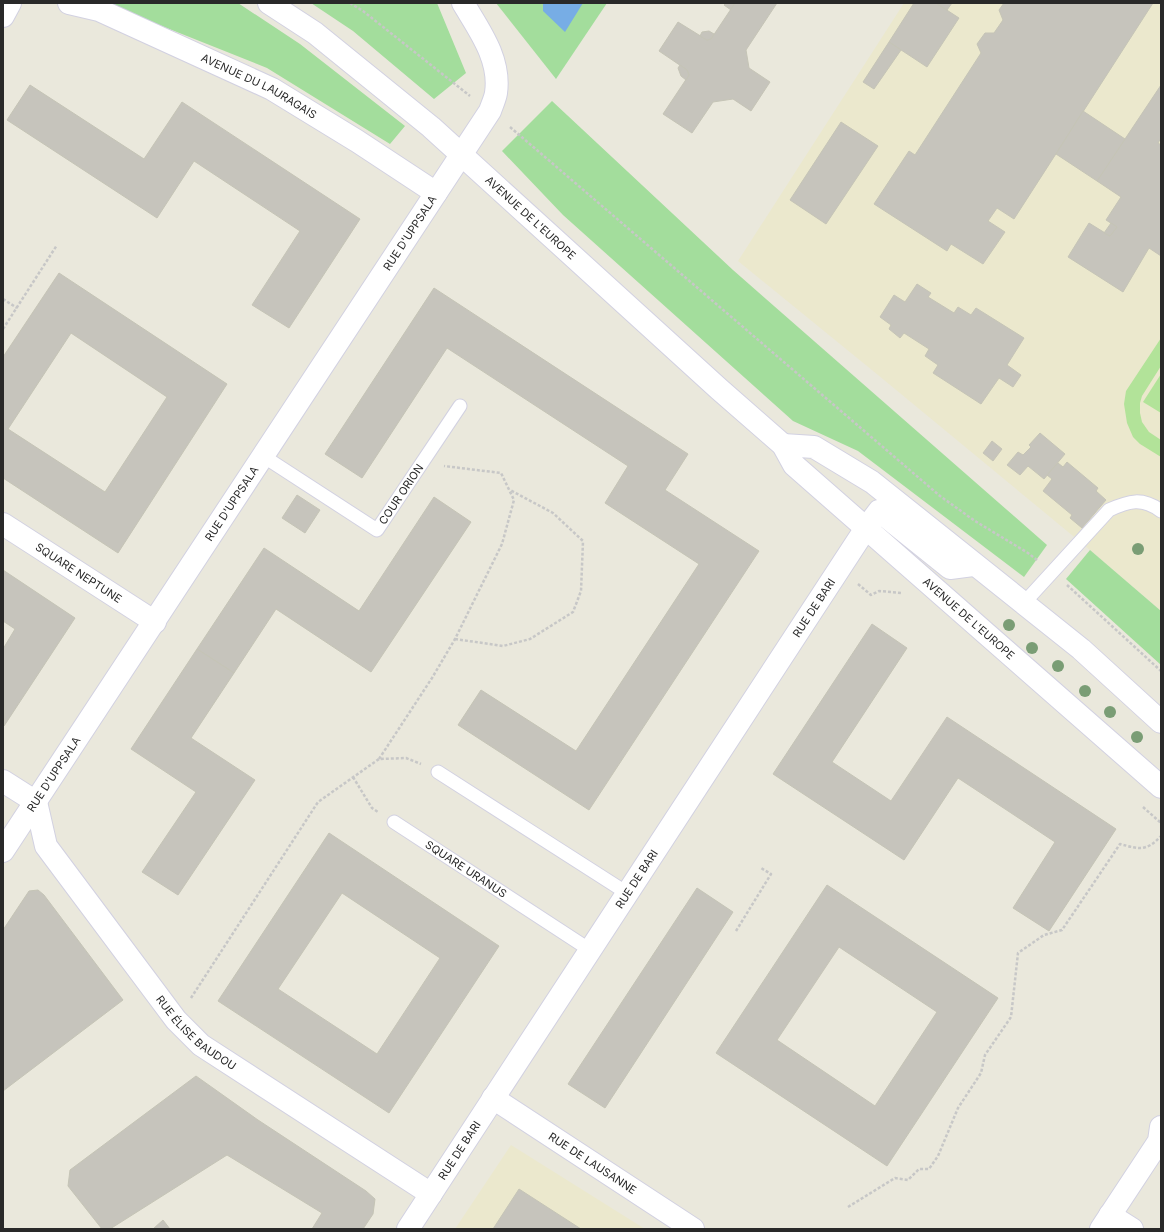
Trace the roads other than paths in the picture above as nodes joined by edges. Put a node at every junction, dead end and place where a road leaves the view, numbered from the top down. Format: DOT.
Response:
graph roads {
  1 [pos="10,3"];
  2 [pos="68,3"];
  3 [pos="269,3"];
  4 [pos="463,3"];
  5 [pos="3,16"];
  6 [pos="461,156"];
  7 [pos="436,193"];
  8 [pos="460,406"];
  9 [pos="783,445"];
  10 [pos="263,456"];
  11 [pos="1161,510"];
  12 [pos="3,524"];
  13 [pos="866,528"];
  14 [pos="973,564"];
  15 [pos="1023,604"];
  16 [pos="155,622"];
  17 [pos="1161,722"];
  18 [pos="438,772"];
  19 [pos="3,781"];
  20 [pos="1161,787"];
  21 [pos="36,802"];
  22 [pos="394,822"];
  23 [pos="3,851"];
  24 [pos="627,893"];
  25 [pos="590,950"];
  26 [pos="493,1098"];
  27 [pos="1160,1136"];
  28 [pos="431,1194"];
  29 [pos="1106,1222"];
  30 [pos="408,1229"];
  31 [pos="693,1229"];
  32 [pos="1132,1229"];
  1 -- 5 [label="street"];
  2 -- 7 [label="street, AVENUE DU LAURAGAIS"];
  3 -- 6 [label="street, AVENUE DE L'EUROPE"];
  4 -- 6 [label="street, RUE D'UPPSALA"];
  6 -- 7 [label="street, RUE D'UPPSALA"];
  6 -- 9 [label="street, AVENUE DE L'EUROPE"];
  7 -- 10 [label="street, RUE D'UPPSALA"];
  8 -- 10 [label="lane, COUR ORION"];
  9 -- 13 [label="street, AVENUE DE L'EUROPE"];
  9 -- 14 [label="street"];
  10 -- 16 [label="street, RUE D'UPPSALA"];
  11 -- 15 [label="lane"];
  12 -- 16 [label="street, SQUARE NEPTUNE"];
  13 -- 14 [label="street, RUE DE BARI"];
  13 -- 20 [label="street, AVENUE DE L'EUROPE"];
  13 -- 24 [label="street, RUE DE BARI"];
  14 -- 15 [label="street"];
  15 -- 17 [label="street"];
  16 -- 21 [label="street, RUE D'UPPSALA"];
  18 -- 24 [label="lane"];
  19 -- 21 [label="street"];
  21 -- 23 [label="street, RUE D'UPPSALA"];
  21 -- 28 [label="street, RUE ÉLISE BAUDOU"];
  22 -- 25 [label="lane, SQUARE URANUS"];
  24 -- 25 [label="street, RUE DE BARI"];
  25 -- 26 [label="street, RUE DE BARI"];
  26 -- 28 [label="street, RUE DE BARI"];
  26 -- 31 [label="street, RUE DE LAUSANNE"];
  27 -- 29 [label="street"];
  28 -- 30 [label="street, RUE DE BARI"];
  29 -- 32 [label="street"];
}
